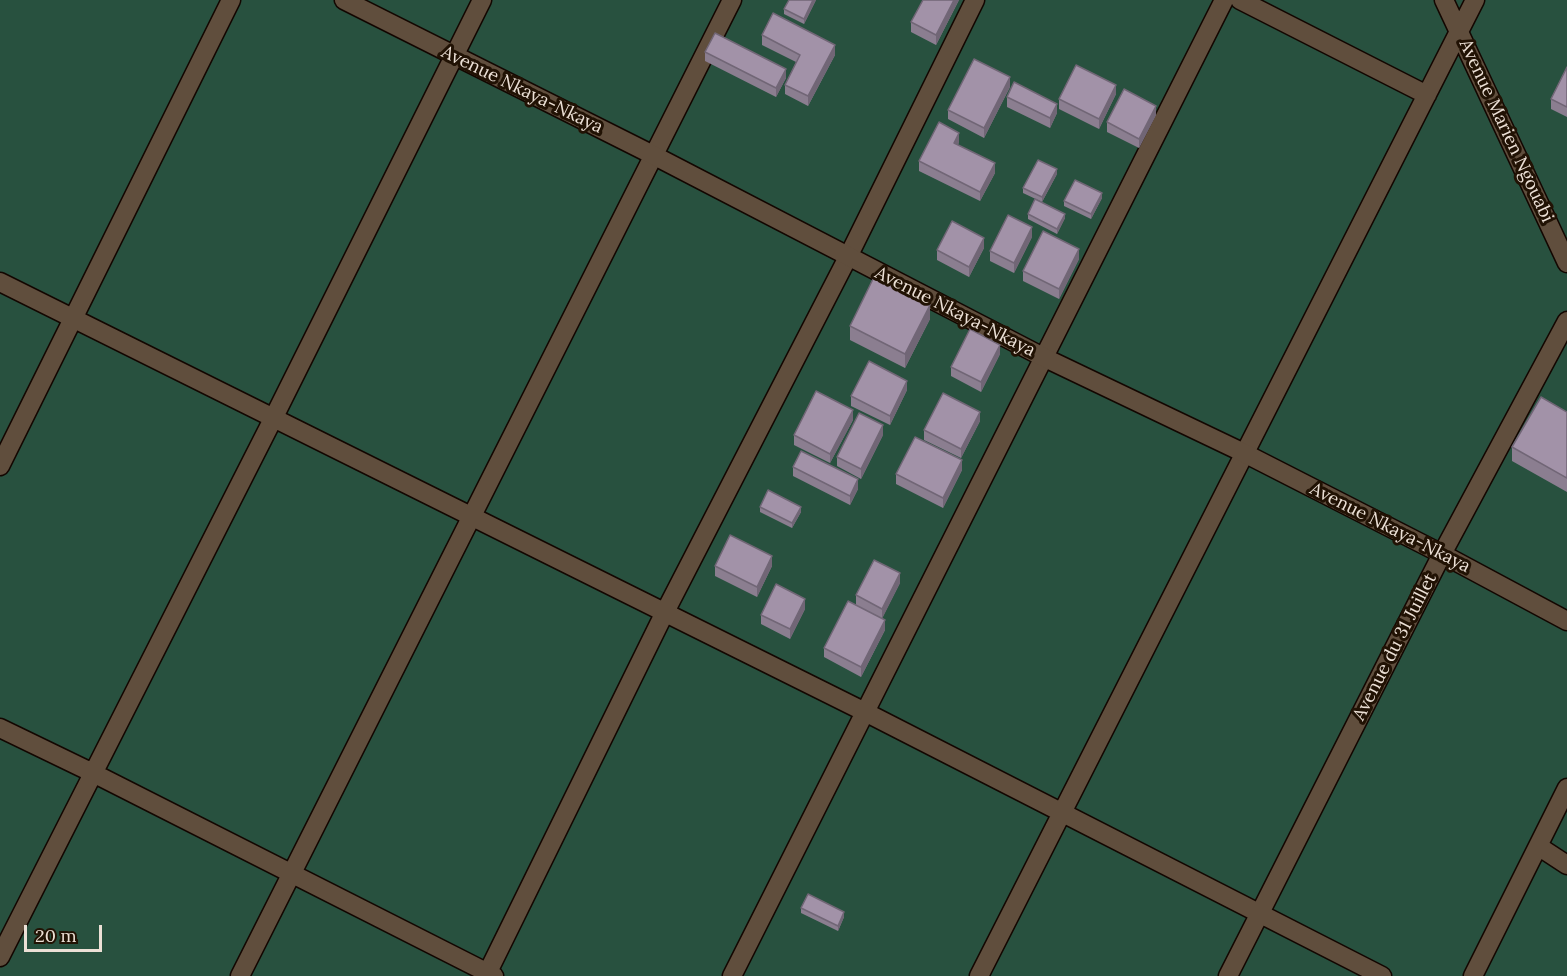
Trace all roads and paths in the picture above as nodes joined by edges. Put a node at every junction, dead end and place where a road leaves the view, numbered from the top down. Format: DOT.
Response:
graph roads {
  1 [pos="231,0"];
  2 [pos="344,0"];
  3 [pos="482,0"];
  4 [pos="732,0"];
  5 [pos="975,0"];
  6 [pos="1224,0"];
  7 [pos="1240,0"];
  8 [pos="1444,0"];
  9 [pos="1475,0"];
  10 [pos="1460,30"];
  11 [pos="454,57"];
  12 [pos="1427,95"];
  13 [pos="653,155"];
  14 [pos="848,257"];
  15 [pos="1567,263"];
  16 [pos="0,282"];
  17 [pos="75,318"];
  18 [pos="1567,321"];
  19 [pos="1043,357"];
  20 [pos="273,419"];
  21 [pos="1244,453"];
  22 [pos="0,466"];
  23 [pos="470,516"];
  24 [pos="1442,554"];
  25 [pos="665,612"];
  26 [pos="1567,621"];
  27 [pos="867,713"];
  28 [pos="0,728"];
  29 [pos="93,773"];
  30 [pos="1567,788"];
  31 [pos="1061,814"];
  32 [pos="1538,846"];
  33 [pos="1567,865"];
  34 [pos="290,872"];
  35 [pos="1260,912"];
  36 [pos="0,957"];
  37 [pos="489,975"];
  38 [pos="240,976"];
  39 [pos="732,976"];
  40 [pos="979,976"];
  41 [pos="1228,976"];
  42 [pos="1382,976"];
  43 [pos="1473,976"];
  1 -- 17 [label="street"];
  2 -- 11 [label="street, Avenue Nkaya-Nkaya"];
  3 -- 11 [label="street"];
  4 -- 13 [label="street"];
  5 -- 14 [label="street"];
  6 -- 19 [label="street"];
  7 -- 12 [label="street"];
  8 -- 10 [label="street, Avenue Marien Ngouabi"];
  9 -- 10 [label="street"];
  10 -- 12 [label="street"];
  10 -- 15 [label="street, Avenue Marien Ngouabi"];
  11 -- 13 [label="street, Avenue Nkaya-Nkaya"];
  11 -- 20 [label="street"];
  12 -- 21 [label="street"];
  13 -- 14 [label="street, Avenue Nkaya-Nkaya"];
  13 -- 23 [label="street"];
  14 -- 19 [label="street, Avenue Nkaya-Nkaya"];
  14 -- 25 [label="street"];
  16 -- 17 [label="street"];
  17 -- 20 [label="street"];
  17 -- 22 [label="street"];
  18 -- 24 [label="street, Avenue du 31 Juillet"];
  19 -- 21 [label="street, Avenue Nkaya-Nkaya"];
  19 -- 27 [label="street"];
  20 -- 23 [label="street"];
  20 -- 29 [label="street"];
  21 -- 24 [label="street, Avenue Nkaya-Nkaya"];
  21 -- 31 [label="street"];
  23 -- 25 [label="street"];
  23 -- 34 [label="street"];
  24 -- 26 [label="street, Avenue Nkaya-Nkaya"];
  24 -- 35 [label="street, Avenue du 31 Juillet"];
  25 -- 27 [label="street"];
  25 -- 37 [label="street"];
  27 -- 31 [label="street"];
  27 -- 39 [label="street"];
  28 -- 29 [label="street"];
  29 -- 34 [label="street"];
  29 -- 36 [label="street"];
  30 -- 32 [label="street"];
  31 -- 35 [label="street"];
  31 -- 40 [label="street"];
  32 -- 33 [label="street"];
  32 -- 43 [label="street"];
  34 -- 37 [label="street"];
  34 -- 38 [label="street"];
  35 -- 41 [label="street, Avenue du 31 Juillet"];
  35 -- 42 [label="street"];
}
